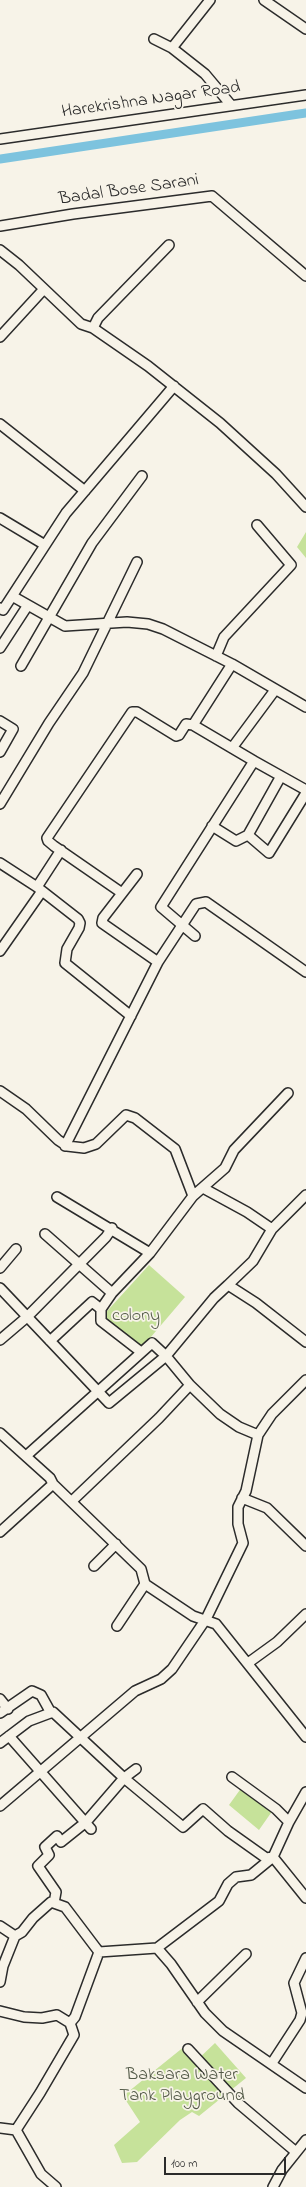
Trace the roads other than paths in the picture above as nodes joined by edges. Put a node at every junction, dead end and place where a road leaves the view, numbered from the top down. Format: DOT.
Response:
graph roads {
  1 [pos="210,0"];
  2 [pos="264,0"];
  3 [pos="306,29"];
  4 [pos="154,39"];
  5 [pos="172,48"];
  6 [pos="306,95"];
  7 [pos="231,105"];
  8 [pos="0,139"];
  9 [pos="0,226"];
  10 [pos="169,245"];
  11 [pos="0,250"];
  12 [pos="306,276"];
  13 [pos="44,289"];
  14 [pos="93,328"];
  15 [pos="0,337"];
  16 [pos="174,386"];
  17 [pos="0,424"];
  18 [pos="142,476"];
  19 [pos="85,491"];
  20 [pos="306,507"];
  21 [pos="0,518"];
  22 [pos="257,525"];
  23 [pos="45,545"];
  24 [pos="137,562"];
  25 [pos="12,596"];
  26 [pos="28,605"];
  27 [pos="0,608"];
  28 [pos="49,616"];
  29 [pos="108,623"];
  30 [pos="0,648"];
  31 [pos="216,656"];
  32 [pos="232,664"];
  33 [pos="21,666"];
  34 [pos="275,690"];
  35 [pos="306,707"];
  36 [pos="0,721"];
  37 [pos="193,725"];
  38 [pos="232,748"];
  39 [pos="0,752"];
  40 [pos="254,761"];
  41 [pos="281,776"];
  42 [pos="306,790"];
  43 [pos="306,793"];
  44 [pos="0,804"];
  45 [pos="212,826"];
  46 [pos="248,835"];
  47 [pos="61,850"];
  48 [pos="0,863"];
  49 [pos="138,874"];
  50 [pos="39,889"];
  51 [pos="122,893"];
  52 [pos="182,924"];
  53 [pos="195,936"];
  54 [pos="0,950"];
  55 [pos="158,962"];
  56 [pos="306,972"];
  57 [pos="131,1016"];
  58 [pos="0,1091"];
  59 [pos="288,1093"];
  60 [pos="65,1146"];
  61 [pos="203,1188"];
  62 [pos="306,1195"];
  63 [pos="193,1196"];
  64 [pos="57,1197"];
  65 [pos="112,1228"];
  66 [pos="272,1229"];
  67 [pos="45,1234"];
  68 [pos="16,1249"];
  69 [pos="150,1253"];
  70 [pos="79,1265"];
  71 [pos="0,1268"];
  72 [pos="228,1285"];
  73 [pos="0,1288"];
  74 [pos="112,1293"];
  75 [pos="101,1309"];
  76 [pos="27,1317"];
  77 [pos="0,1340"];
  78 [pos="50,1341"];
  79 [pos="306,1342"];
  80 [pos="141,1352"];
  81 [pos="166,1356"];
  82 [pos="306,1380"];
  83 [pos="190,1385"];
  84 [pos="97,1392"];
  85 [pos="0,1433"];
  86 [pos="258,1435"];
  87 [pos="26,1456"];
  88 [pos="53,1484"];
  89 [pos="242,1498"];
  90 [pos="72,1501"];
  91 [pos="0,1532"];
  92 [pos="116,1544"];
  93 [pos="306,1546"];
  94 [pos="94,1566"];
  95 [pos="145,1584"];
  96 [pos="306,1614"];
  97 [pos="206,1619"];
  98 [pos="117,1626"];
  99 [pos="248,1663"];
  100 [pos="0,1699"];
  101 [pos="4,1711"];
  102 [pos="51,1713"];
  103 [pos="9,1736"];
  104 [pos="306,1737"];
  105 [pos="80,1738"];
  106 [pos="0,1743"];
  107 [pos="136,1769"];
  108 [pos="42,1771"];
  109 [pos="232,1777"];
  110 [pos="124,1778"];
  111 [pos="306,1792"];
  112 [pos="0,1806"];
  113 [pos="289,1822"];
  114 [pos="88,1825"];
  115 [pos="273,1857"];
  116 [pos="304,1894"];
  117 [pos="54,1903"];
  118 [pos="0,1926"];
  119 [pos="15,1936"];
  120 [pos="157,1948"];
  121 [pos="99,1952"];
  122 [pos="246,1954"];
  123 [pos="306,1958"];
  124 [pos="0,1982"];
  125 [pos="198,2002"];
  126 [pos="0,2011"];
  127 [pos="70,2023"];
  128 [pos="188,2049"];
  129 [pos="272,2063"];
  130 [pos="306,2088"];
  131 [pos="0,2128"];
  132 [pos="16,2130"];
  133 [pos="306,2140"];
  134 [pos="296,2152"];
  135 [pos="56,2187"];
  136 [pos="273,2187"];
  1 -- 5 [label="street"];
  2 -- 3 [label="street"];
  4 -- 5 [label="street"];
  5 -- 7 [label="street"];
  6 -- 7 [label="street, Harekrishna Nagar Road"];
  7 -- 8 [label="street, Harekrishna Nagar Road"];
  9 -- 12 [label="street, Badal Bose Sarani"];
  10 -- 14 [label="street"];
  11 -- 13 [label="street"];
  13 -- 14 [label="street"];
  13 -- 15 [label="street"];
  14 -- 16 [label="street"];
  16 -- 19 [label="street"];
  16 -- 20 [label="street"];
  17 -- 19 [label="street"];
  18 -- 28 [label="street"];
  19 -- 23 [label="street"];
  21 -- 23 [label="street"];
  22 -- 31 [label="street"];
  23 -- 25 [label="street"];
  24 -- 29 [label="street"];
  25 -- 26 [label="street"];
  25 -- 27 [label="street"];
  26 -- 28 [label="street"];
  26 -- 30 [label="street"];
  28 -- 29 [label="street"];
  28 -- 33 [label="street"];
  29 -- 31 [label="street"];
  29 -- 44 [label="street"];
  31 -- 32 [label="street"];
  32 -- 34 [label="street"];
  32 -- 37 [label="street"];
  34 -- 35 [label="street"];
  34 -- 38 [label="street"];
  36 -- 39 [label="street"];
  37 -- 38 [label="street"];
  37 -- 47 [label="street"];
  38 -- 40 [label="street"];
  40 -- 41 [label="street"];
  40 -- 45 [label="street"];
  41 -- 42 [label="street"];
  41 -- 46 [label="street"];
  43 -- 46 [label="street"];
  45 -- 46 [label="street"];
  45 -- 52 [label="street"];
  47 -- 50 [label="street"];
  47 -- 51 [label="street"];
  48 -- 50 [label="street"];
  49 -- 51 [label="street"];
  50 -- 54 [label="street"];
  50 -- 57 [label="street"];
  51 -- 55 [label="street"];
  52 -- 53 [label="street"];
  52 -- 55 [label="street"];
  52 -- 56 [label="street"];
  55 -- 57 [label="street"];
  57 -- 60 [label="street"];
  58 -- 60 [label="street"];
  59 -- 61 [label="street"];
  60 -- 63 [label="street"];
  61 -- 63 [label="street"];
  61 -- 66 [label="street"];
  62 -- 66 [label="street"];
  63 -- 69 [label="street"];
  64 -- 65 [label="street"];
  65 -- 69 [label="street"];
  65 -- 70 [label="street"];
  66 -- 72 [label="street"];
  67 -- 70 [label="street"];
  68 -- 71 [label="street"];
  69 -- 74 [label="street"];
  70 -- 74 [label="street"];
  70 -- 76 [label="street"];
  72 -- 79 [label="street"];
  72 -- 81 [label="street"];
  73 -- 76 [label="street"];
  74 -- 75 [label="street"];
  75 -- 78 [label="street"];
  75 -- 80 [label="street"];
  76 -- 77 [label="street"];
  76 -- 78 [label="street"];
  78 -- 84 [label="street"];
  80 -- 81 [label="street"];
  80 -- 84 [label="street"];
  81 -- 83 [label="street"];
  81 -- 84 [label="street"];
  82 -- 86 [label="street"];
  83 -- 86 [label="street"];
  83 -- 90 [label="street"];
  84 -- 87 [label="street"];
  85 -- 87 [label="street"];
  86 -- 89 [label="street"];
  87 -- 88 [label="street"];
  88 -- 90 [label="street"];
  88 -- 91 [label="street"];
  89 -- 93 [label="street"];
  89 -- 97 [label="street"];
  90 -- 92 [label="street"];
  92 -- 94 [label="street"];
  92 -- 95 [label="street"];
  95 -- 97 [label="street"];
  95 -- 98 [label="street"];
  96 -- 99 [label="street"];
  97 -- 99 [label="street"];
  97 -- 105 [label="street"];
  99 -- 104 [label="street"];
  100 -- 101 [label="street"];
  101 -- 102 [label="street"];
  102 -- 103 [label="street"];
  102 -- 105 [label="street"];
  103 -- 106 [label="street"];
  103 -- 108 [label="street"];
  105 -- 108 [label="street"];
  105 -- 110 [label="street"];
  107 -- 110 [label="street"];
  108 -- 112 [label="street"];
  108 -- 114 [label="street"];
  109 -- 113 [label="street"];
  110 -- 114 [label="street"];
  110 -- 115 [label="street"];
  111 -- 113 [label="street"];
  113 -- 115 [label="street"];
  114 -- 117 [label="street"];
  115 -- 116 [label="street"];
  115 -- 120 [label="street"];
  117 -- 119 [label="street"];
  117 -- 121 [label="street"];
  118 -- 119 [label="street"];
  119 -- 124 [label="street"];
  120 -- 121 [label="street"];
  120 -- 125 [label="street"];
  121 -- 127 [label="street"];
  122 -- 125 [label="street"];
  123 -- 129 [label="street"];
  125 -- 129 [label="street"];
  126 -- 127 [label="street"];
  127 -- 132 [label="street"];
  128 -- 134 [label="street"];
  129 -- 130 [label="street"];
  131 -- 132 [label="street"];
  132 -- 135 [label="street"];
  133 -- 134 [label="street"];
  134 -- 136 [label="street"];
}
